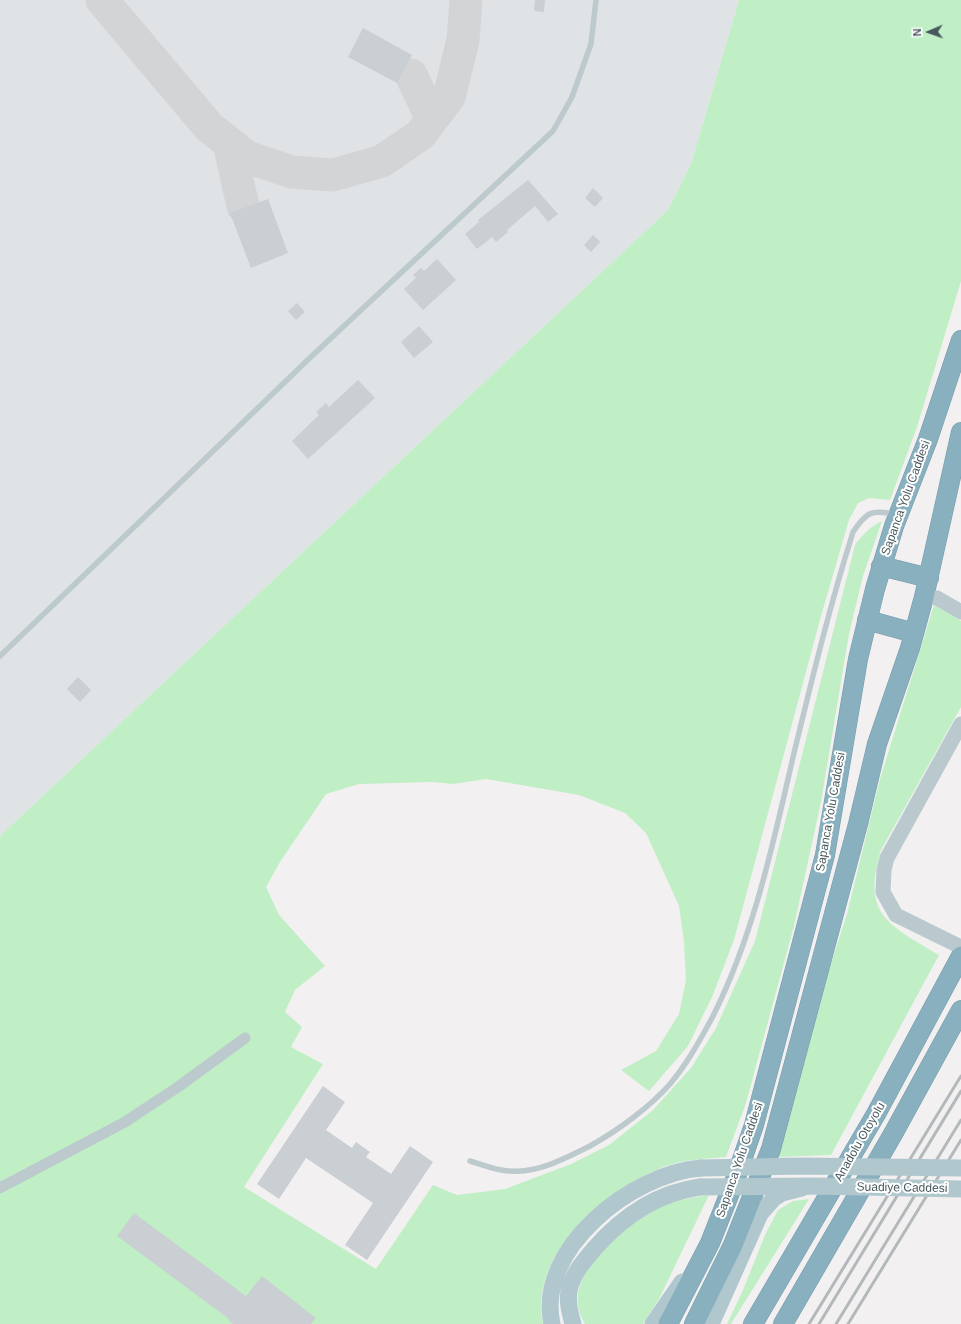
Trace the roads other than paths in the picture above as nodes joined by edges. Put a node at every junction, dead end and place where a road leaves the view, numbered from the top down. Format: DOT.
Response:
graph roads {
  1 [pos="596,0"];
  2 [pos="961,340"];
  3 [pos="961,432"];
  4 [pos="898,514"];
  5 [pos="881,566"];
  6 [pos="929,578"];
  7 [pos="924,597"];
  8 [pos="961,612"];
  9 [pos="867,620"];
  10 [pos="914,633"];
  11 [pos="0,656"];
  12 [pos="961,724"];
  13 [pos="961,947"];
  14 [pos="961,956"];
  15 [pos="961,1010"];
  16 [pos="245,1038"];
  17 [pos="470,1161"];
  18 [pos="961,1168"];
  19 [pos="813,1186"];
  20 [pos="0,1188"];
  21 [pos="961,1189"];
  22 [pos="710,1243"];
  23 [pos="552,1324"];
  24 [pos="574,1324"];
  25 [pos="653,1324"];
  26 [pos="668,1324"];
  27 [pos="694,1324"];
  28 [pos="711,1324"];
  29 [pos="753,1324"];
  30 [pos="783,1324"];
  1 -- 11 [label="lane"];
  2 -- 4 [label="highway, Sapanca Yolu Caddesi"];
  3 -- 6 [label="highway, Sapanca Yolu Caddesi"];
  4 -- 5 [label="highway, Sapanca Yolu Caddesi"];
  4 -- 17 [label="lane"];
  5 -- 6 [label="highway"];
  5 -- 9 [label="highway, Sapanca Yolu Caddesi"];
  6 -- 7 [label="highway, Sapanca Yolu Caddesi"];
  7 -- 8 [label="street"];
  7 -- 10 [label="highway, Sapanca Yolu Caddesi"];
  9 -- 10 [label="highway"];
  9 -- 22 [label="highway, Sapanca Yolu Caddesi"];
  10 -- 27 [label="highway, Sapanca Yolu Caddesi"];
  12 -- 13 [label="street"];
  14 -- 29 [label="highway, Anadolu Otoyolu"];
  15 -- 30 [label="highway, Anadolu Otoyolu"];
  16 -- 20 [label="street"];
  18 -- 23 [label="main road, Suadiye Caddesi, bridge"];
  19 -- 21 [label="main road, Suadiye Caddesi, bridge"];
  19 -- 24 [label="main road, Suadiye Caddesi, bridge"];
  19 -- 28 [label="main road"];
  22 -- 25 [label="main road"];
  22 -- 26 [label="highway, Sapanca Yolu Caddesi"];
}
